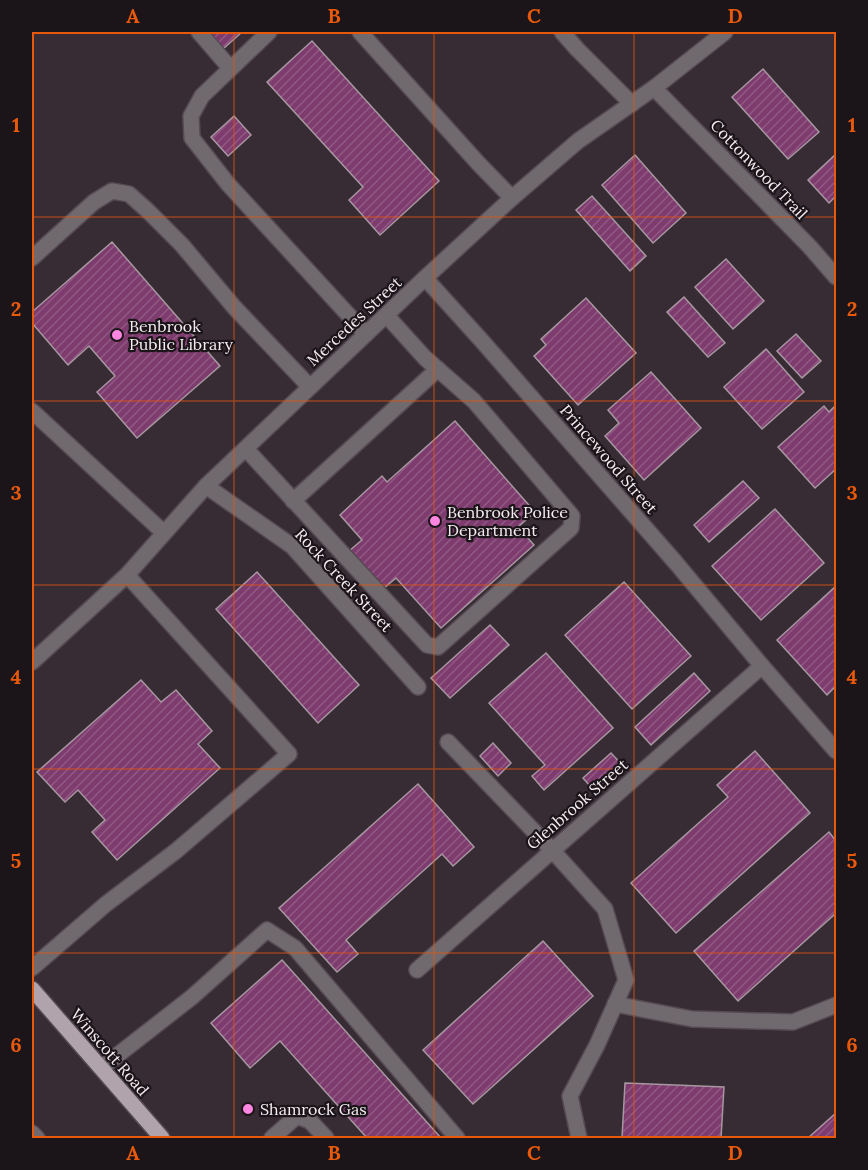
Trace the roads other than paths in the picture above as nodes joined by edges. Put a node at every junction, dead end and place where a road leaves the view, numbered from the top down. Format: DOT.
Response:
graph roads {
  1 [pos="199,32"];
  2 [pos="269,32"];
  3 [pos="360,32"];
  4 [pos="562,32"];
  5 [pos="725,32"];
  6 [pos="230,68"];
  7 [pos="654,88"];
  8 [pos="632,104"];
  9 [pos="512,198"];
  10 [pos="32,258"];
  11 [pos="837,277"];
  12 [pos="425,278"];
  13 [pos="387,316"];
  14 [pos="366,334"];
  15 [pos="438,369"];
  16 [pos="310,387"];
  17 [pos="32,411"];
  18 [pos="246,449"];
  19 [pos="206,486"];
  20 [pos="293,501"];
  21 [pos="164,533"];
  22 [pos="127,575"];
  23 [pos="32,662"];
  24 [pos="762,666"];
  25 [pos="418,687"];
  26 [pos="448,742"];
  27 [pos="837,751"];
  28 [pos="552,850"];
  29 [pos="32,968"];
  30 [pos="417,970"];
  31 [pos="32,989"];
  32 [pos="615,1004"];
  33 [pos="837,1005"];
  34 [pos="101,1068"];
  35 [pos="32,1133"];
  36 [pos="37,1138"];
  37 [pos="162,1138"];
  38 [pos="272,1138"];
  39 [pos="326,1138"];
  40 [pos="457,1138"];
  41 [pos="579,1138"];
  1 -- 6 [label="street"];
  2 -- 6 [label="street"];
  3 -- 9 [label="street"];
  4 -- 8 [label="street"];
  5 -- 7 [label="street, Mercedes Street"];
  6 -- 14 [label="street"];
  7 -- 8 [label="street, Mercedes Street"];
  7 -- 11 [label="street, Cottonwood Trail"];
  8 -- 9 [label="street, Mercedes Street"];
  9 -- 12 [label="street, Mercedes Street"];
  10 -- 16 [label="street"];
  12 -- 13 [label="street, Mercedes Street"];
  12 -- 24 [label="street, Princewood Street"];
  13 -- 14 [label="street, Mercedes Street"];
  13 -- 15 [label="street"];
  14 -- 16 [label="street, Mercedes Street"];
  15 -- 20 [label="street"];
  15 -- 20 [label="street"];
  16 -- 18 [label="street, Mercedes Street"];
  17 -- 21 [label="street"];
  18 -- 19 [label="street, Mercedes Street"];
  18 -- 20 [label="street"];
  19 -- 21 [label="street, Mercedes Street"];
  19 -- 25 [label="street, Rock Creek Street"];
  21 -- 22 [label="street, Mercedes Street"];
  22 -- 23 [label="street, Mercedes Street"];
  22 -- 29 [label="street"];
  24 -- 27 [label="street, Princewood Street"];
  24 -- 28 [label="street, Glenbrook Street"];
  26 -- 28 [label="street"];
  28 -- 30 [label="street, Glenbrook Street"];
  28 -- 32 [label="street"];
  31 -- 34 [label="main road, Winscott Road"];
  32 -- 33 [label="street"];
  32 -- 41 [label="street"];
  34 -- 37 [label="main road, Winscott Road"];
  34 -- 40 [label="street"];
  35 -- 36 [label="street"];
  38 -- 39 [label="street"];
}
